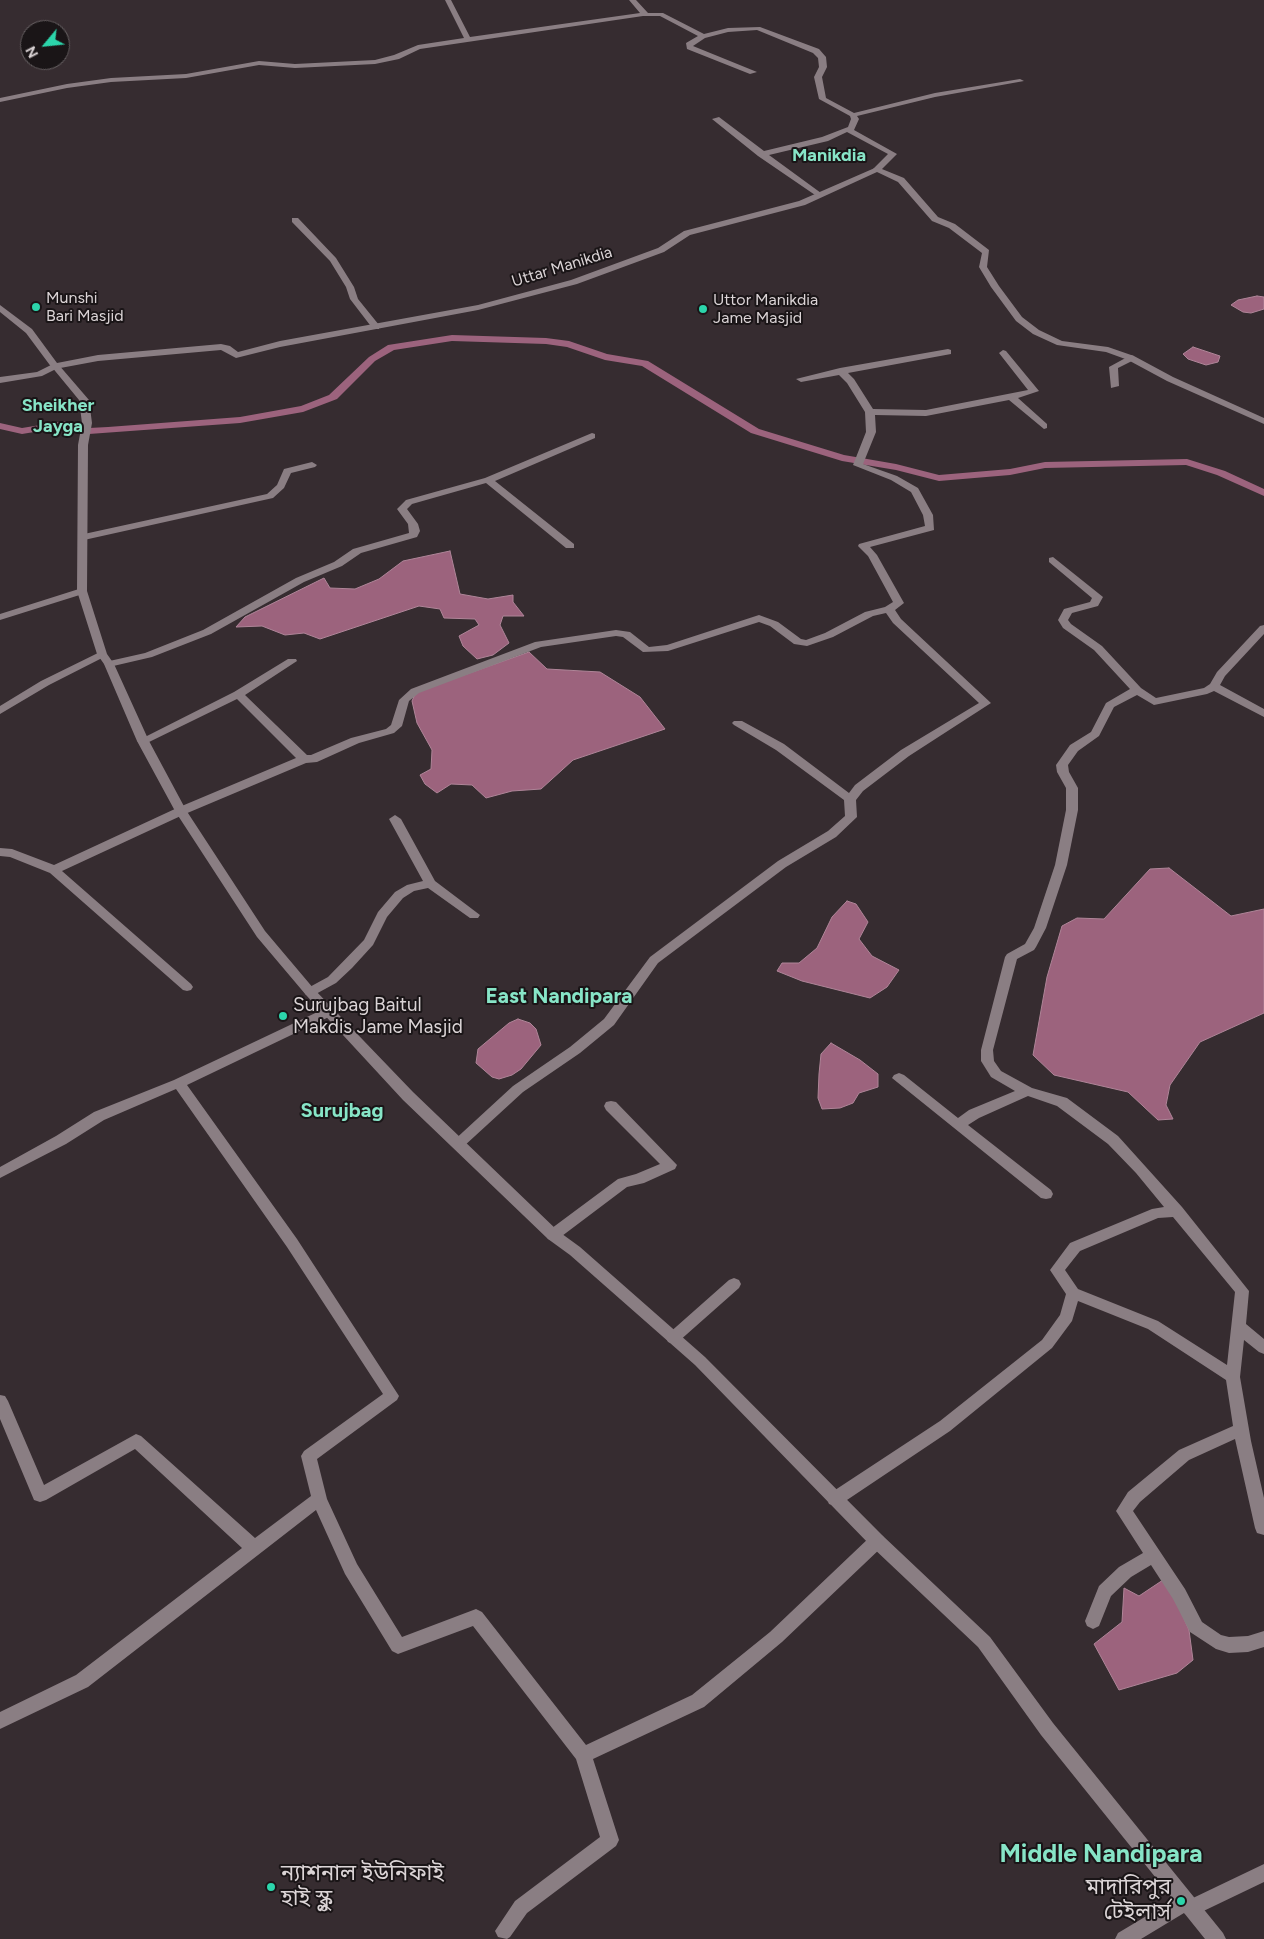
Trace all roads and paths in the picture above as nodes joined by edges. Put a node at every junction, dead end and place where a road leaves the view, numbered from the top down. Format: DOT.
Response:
graph roads {
  1 [pos="448,0"];
  2 [pos="632,0"];
  3 [pos="644,14"];
  4 [pos="703,36"];
  5 [pos="468,40"];
  6 [pos="753,72"];
  7 [pos="1020,81"];
  8 [pos="0,100"];
  9 [pos="853,116"];
  10 [pos="716,120"];
  11 [pos="848,129"];
  12 [pos="761,154"];
  13 [pos="877,169"];
  14 [pos="818,195"];
  15 [pos="295,220"];
  16 [pos="0,308"];
  17 [pos="376,327"];
  18 [pos="948,352"];
  19 [pos="1003,353"];
  20 [pos="1131,358"];
  21 [pos="55,366"];
  22 [pos="840,371"];
  23 [pos="801,379"];
  24 [pos="0,380"];
  25 [pos="1114,386"];
  26 [pos="1011,397"];
  27 [pos="870,412"];
  28 [pos="1264,421"];
  29 [pos="1044,426"];
  30 [pos="592,436"];
  31 [pos="312,465"];
  32 [pos="488,480"];
  33 [pos="84,537"];
  34 [pos="570,546"];
  35 [pos="1053,560"];
  36 [pos="82,591"];
  37 [pos="889,609"];
  38 [pos="0,617"];
  39 [pos="1264,628"];
  40 [pos="106,659"];
  41 [pos="292,660"];
  42 [pos="1214,686"];
  43 [pos="1136,690"];
  44 [pos="238,694"];
  45 [pos="0,712"];
  46 [pos="1264,714"];
  47 [pos="738,723"];
  48 [pos="143,741"];
  49 [pos="304,759"];
  50 [pos="850,798"];
  51 [pos="181,810"];
  52 [pos="395,819"];
  53 [pos="0,852"];
  54 [pos="54,870"];
  55 [pos="430,884"];
  56 [pos="474,915"];
  57 [pos="187,987"];
  58 [pos="310,992"];
  59 [pos="328,1012"];
  60 [pos="899,1078"];
  61 [pos="179,1082"];
  62 [pos="1026,1091"];
  63 [pos="611,1106"];
  64 [pos="959,1124"];
  65 [pos="458,1143"];
  66 [pos="0,1173"];
  67 [pos="1046,1194"];
  68 [pos="1177,1211"];
  69 [pos="553,1235"];
  70 [pos="734,1284"];
  71 [pos="1073,1293"];
  72 [pos="1238,1326"];
  73 [pos="673,1338"];
  74 [pos="1264,1348"];
  75 [pos="1233,1377"];
  76 [pos="0,1401"];
  77 [pos="1242,1429"];
  78 [pos="318,1499"];
  79 [pos="835,1499"];
  80 [pos="1263,1528"];
  81 [pos="877,1541"];
  82 [pos="254,1548"];
  83 [pos="1153,1556"];
  84 [pos="1092,1621"];
  85 [pos="1264,1639"];
  86 [pos="0,1721"];
  87 [pos="584,1755"];
  88 [pos="1264,1873"];
  89 [pos="1189,1905"];
  90 [pos="504,1931"];
  91 [pos="1124,1939"];
  92 [pos="1218,1939"];
  1 -- 5 [label="street"];
  2 -- 3 [label="street"];
  3 -- 4 [label="street"];
  3 -- 5 [label="street"];
  4 -- 6 [label="street"];
  4 -- 9 [label="street"];
  5 -- 8 [label="street"];
  7 -- 9 [label="street"];
  9 -- 11 [label="street"];
  10 -- 12 [label="street"];
  11 -- 12 [label="street"];
  11 -- 13 [label="street"];
  12 -- 14 [label="street"];
  13 -- 14 [label="street, Uttar Manikdia"];
  13 -- 20 [label="street"];
  14 -- 17 [label="street, Uttar Manikdia"];
  15 -- 17 [label="street"];
  16 -- 21 [label="street"];
  17 -- 21 [label="street, Uttar Manikdia"];
  18 -- 22 [label="street"];
  19 -- 26 [label="street"];
  20 -- 25 [label="street"];
  20 -- 28 [label="street"];
  21 -- 24 [label="street, Uttar Manikdia"];
  21 -- 33 [label="street"];
  22 -- 23 [label="street"];
  22 -- 27 [label="street"];
  26 -- 27 [label="street"];
  26 -- 29 [label="street"];
  27 -- 37 [label="street"];
  30 -- 32 [label="street"];
  31 -- 33 [label="street"];
  32 -- 34 [label="street"];
  32 -- 40 [label="street"];
  33 -- 36 [label="street"];
  35 -- 43 [label="street"];
  36 -- 38 [label="street"];
  36 -- 40 [label="street"];
  37 -- 49 [label="street"];
  37 -- 50 [label="street"];
  39 -- 42 [label="street"];
  40 -- 45 [label="street"];
  40 -- 48 [label="street"];
  41 -- 44 [label="street"];
  42 -- 43 [label="street"];
  42 -- 46 [label="street"];
  43 -- 62 [label="street"];
  44 -- 48 [label="street"];
  44 -- 49 [label="street"];
  47 -- 50 [label="street"];
  48 -- 51 [label="street"];
  49 -- 51 [label="street"];
  50 -- 65 [label="street"];
  51 -- 54 [label="street"];
  51 -- 58 [label="street"];
  52 -- 55 [label="street"];
  53 -- 54 [label="street"];
  54 -- 57 [label="street"];
  55 -- 56 [label="street"];
  55 -- 58 [label="street"];
  58 -- 59 [label="street"];
  59 -- 61 [label="street"];
  59 -- 65 [label="street"];
  60 -- 64 [label="street"];
  61 -- 66 [label="street"];
  61 -- 78 [label="street"];
  62 -- 64 [label="street"];
  62 -- 68 [label="street"];
  63 -- 69 [label="street"];
  64 -- 67 [label="street"];
  65 -- 69 [label="street"];
  68 -- 71 [label="street"];
  68 -- 72 [label="street"];
  69 -- 73 [label="street"];
  70 -- 73 [label="street"];
  71 -- 75 [label="street"];
  71 -- 79 [label="street"];
  72 -- 74 [label="street"];
  72 -- 75 [label="street"];
  73 -- 79 [label="street"];
  75 -- 77 [label="street"];
  76 -- 82 [label="street"];
  77 -- 80 [label="street"];
  77 -- 83 [label="street"];
  78 -- 82 [label="street"];
  78 -- 87 [label="street"];
  79 -- 81 [label="street"];
  81 -- 87 [label="street"];
  81 -- 89 [label="street"];
  82 -- 86 [label="street"];
  83 -- 84 [label="street"];
  83 -- 85 [label="street"];
  87 -- 90 [label="street"];
  88 -- 89 [label="street"];
  89 -- 91 [label="street"];
  89 -- 92 [label="street"];
}
